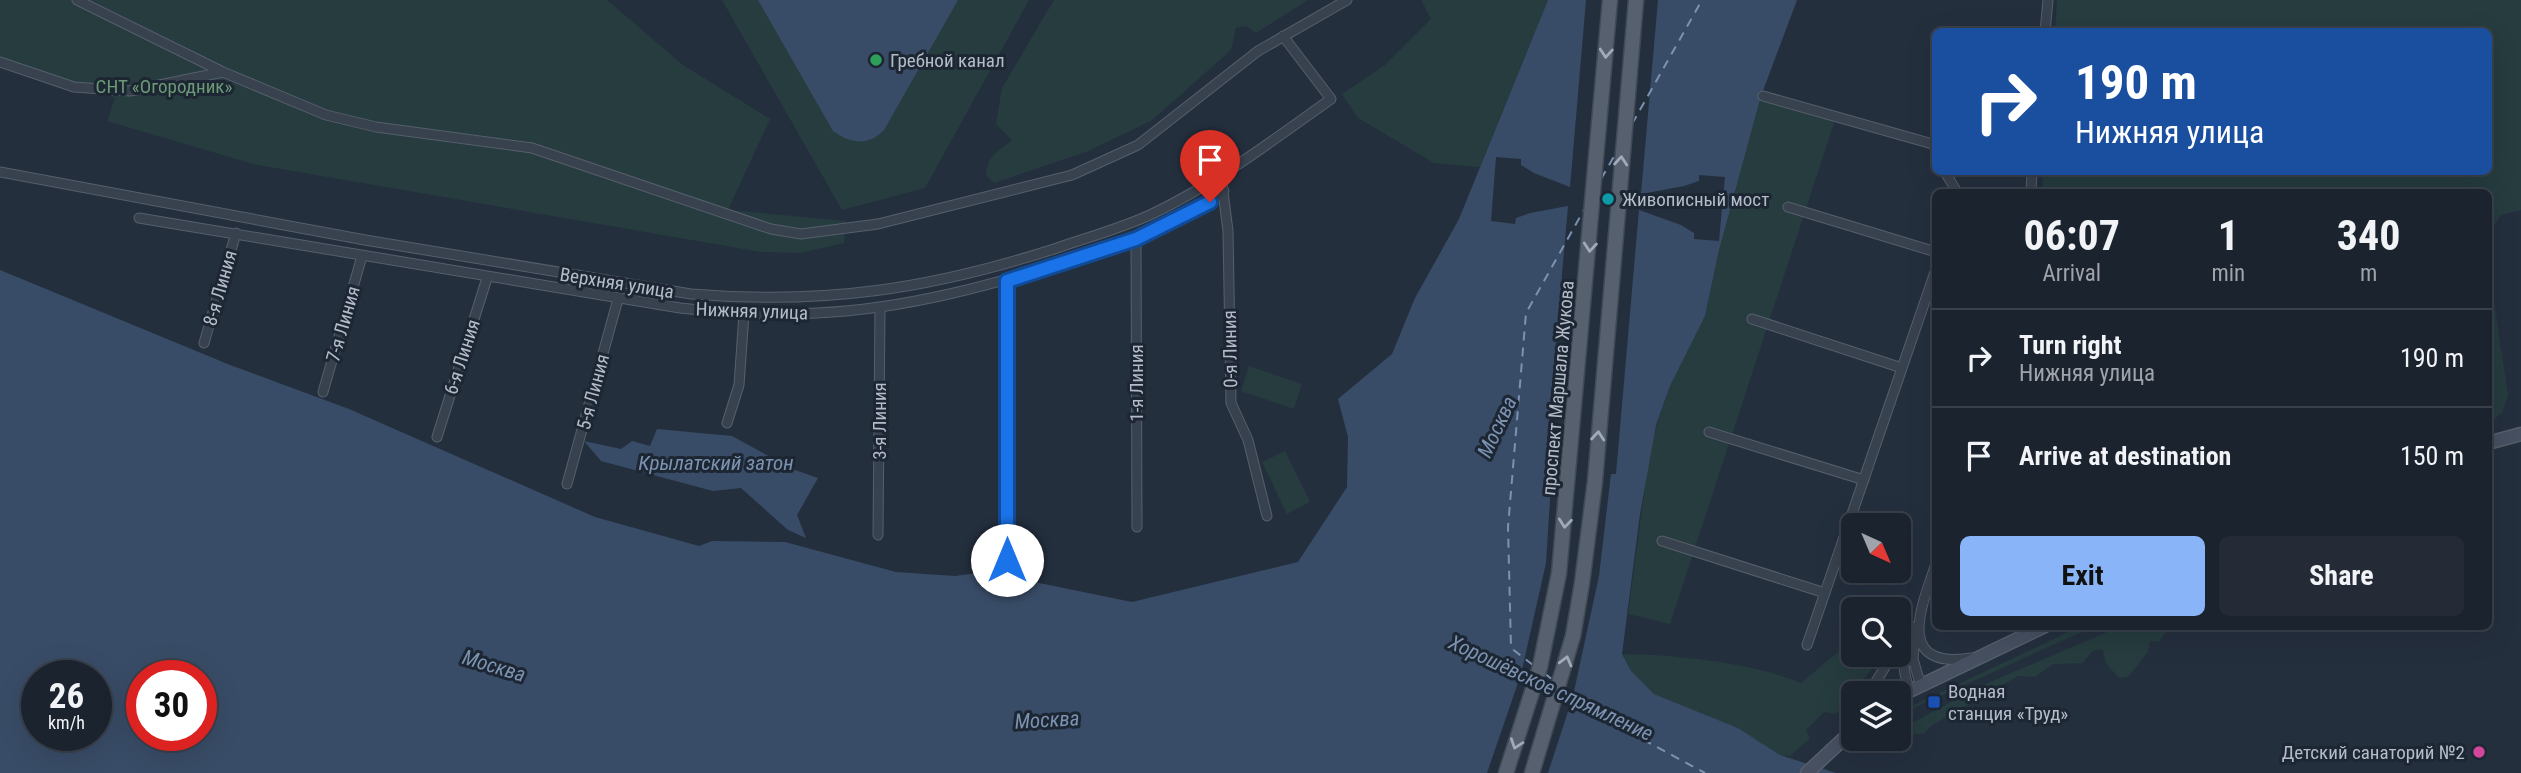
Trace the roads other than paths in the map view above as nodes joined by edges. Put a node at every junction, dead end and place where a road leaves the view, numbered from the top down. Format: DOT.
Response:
graph roads {
  1 [pos="77,0"];
  2 [pos="1346,0"];
  3 [pos="1610,0"];
  4 [pos="1636,0"];
  5 [pos="2048,0"];
  6 [pos="2045,28"];
  7 [pos="1283,37"];
  8 [pos="0,62"];
  9 [pos="223,72"];
  10 [pos="1763,96"];
  11 [pos="1932,144"];
  12 [pos="0,172"];
  13 [pos="1221,176"];
  14 [pos="1224,191"];
  15 [pos="1788,206"];
  16 [pos="139,218"];
  17 [pos="236,233"];
  18 [pos="1136,239"];
  19 [pos="1932,251"];
  20 [pos="362,256"];
  21 [pos="487,278"];
  22 [pos="1007,281"];
  23 [pos="1932,281"];
  24 [pos="618,299"];
  25 [pos="880,307"];
  26 [pos="744,314"];
  27 [pos="1752,320"];
  28 [pos="204,343"];
  29 [pos="1902,368"];
  30 [pos="323,392"];
  31 [pos="727,423"];
  32 [pos="1709,432"];
  33 [pos="2521,436"];
  34 [pos="437,437"];
  35 [pos="2495,441"];
  36 [pos="1864,480"];
  37 [pos="567,484"];
  38 [pos="1267,516"];
  39 [pos="1137,527"];
  40 [pos="878,535"];
  41 [pos="1662,541"];
  42 [pos="1007,560"];
  43 [pos="1932,576"];
  44 [pos="1825,593"];
  45 [pos="1914,626"];
  46 [pos="1911,630"];
  47 [pos="2036,630"];
  48 [pos="1807,645"];
  49 [pos="1977,657"];
  50 [pos="1910,681"];
  51 [pos="1911,689"];
  52 [pos="1841,741"];
  53 [pos="1506,773"];
  54 [pos="1532,773"];
  55 [pos="1807,773"];
  1 -- 9 [label="street"];
  2 -- 7 [label="street"];
  3 -- 53 [label="main road, проспект Маршала Жукова, one-way"];
  54 -- 4 [label="main road, one-way"];
  5 -- 6 [label="street"];
  7 -- 9 [label="street"];
  7 -- 13 [label="street, Верхняя улица"];
  8 -- 9 [label="street"];
  10 -- 11 [label="street"];
  12 -- 13 [label="street, Верхняя улица"];
  13 -- 14 [label="street, 0-я Линия"];
  14 -- 18 [label="street, Нижняя улица"];
  14 -- 38 [label="street, 0-я Линия"];
  15 -- 19 [label="street"];
  16 -- 17 [label="street, Нижняя улица"];
  17 -- 20 [label="street, Нижняя улица"];
  17 -- 28 [label="street, 8-я Линия"];
  18 -- 22 [label="street, Нижняя улица"];
  18 -- 39 [label="street, 1-я Линия"];
  20 -- 21 [label="street, Нижняя улица"];
  20 -- 30 [label="street, 7-я Линия"];
  21 -- 24 [label="street, Нижняя улица"];
  21 -- 34 [label="street, 6-я Линия"];
  22 -- 25 [label="street, Нижняя улица"];
  22 -- 42 [label="street"];
  23 -- 29 [label="street"];
  24 -- 26 [label="street, Нижняя улица"];
  24 -- 37 [label="street, 5-я Линия"];
  25 -- 26 [label="street, Нижняя улица"];
  25 -- 40 [label="street, 3-я Линия"];
  26 -- 31 [label="street"];
  27 -- 29 [label="street"];
  29 -- 36 [label="street"];
  32 -- 36 [label="street"];
  33 -- 35 [label="street"];
  36 -- 44 [label="street"];
  41 -- 44 [label="street"];
  43 -- 45 [label="street"];
  44 -- 48 [label="street"];
  45 -- 46 [label="street"];
  45 -- 49 [label="street"];
  45 -- 50 [label="street"];
  47 -- 49 [label="street"];
  49 -- 51 [label="street"];
  52 -- 55 [label="street"];
}
